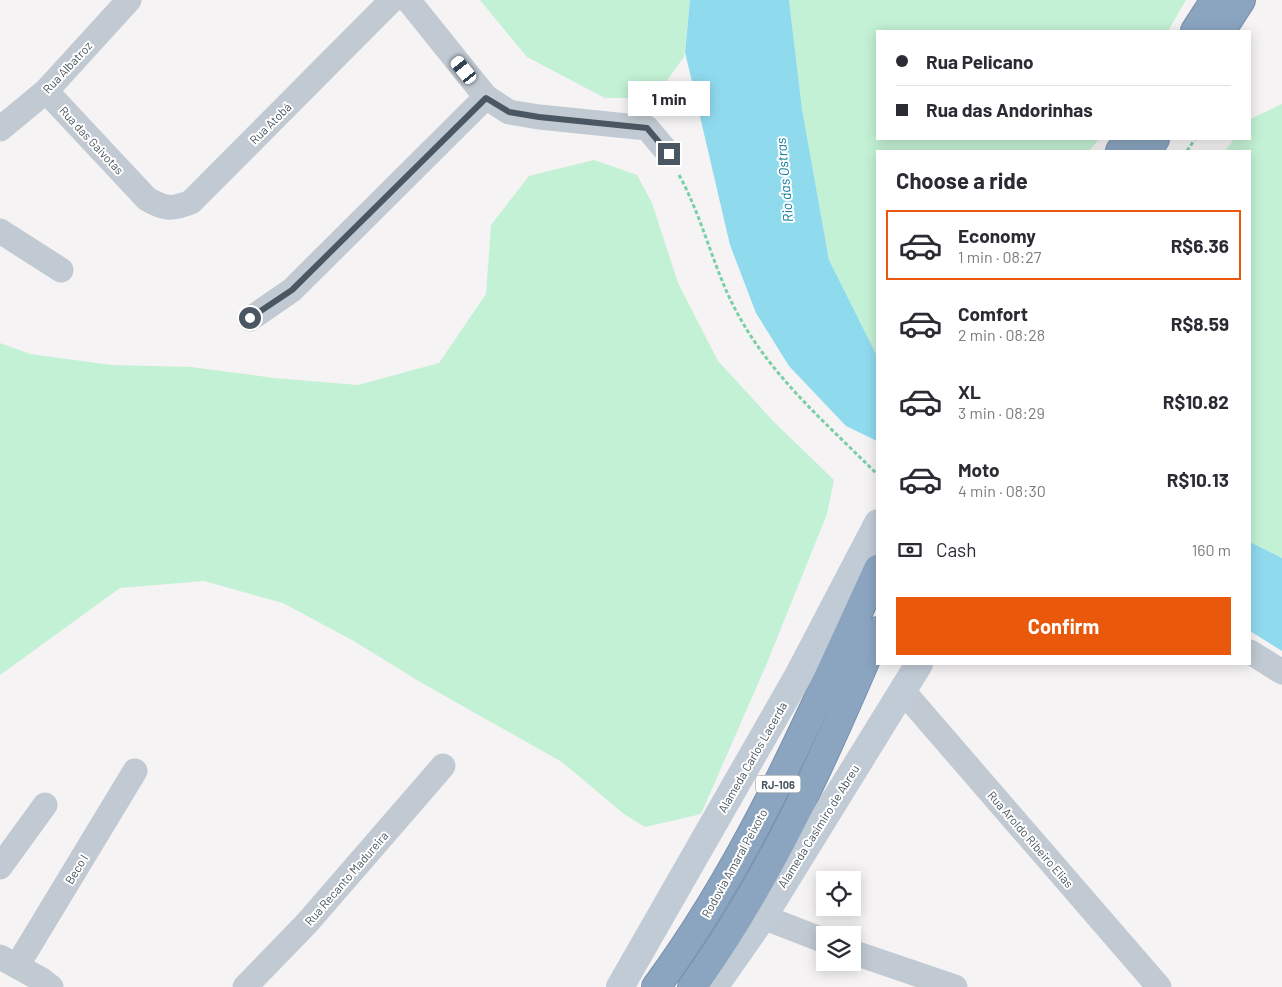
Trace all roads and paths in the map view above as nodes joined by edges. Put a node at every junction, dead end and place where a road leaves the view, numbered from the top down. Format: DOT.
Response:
graph roads {
  1 [pos="129,0"];
  2 [pos="392,0"];
  3 [pos="408,0"];
  4 [pos="1215,0"];
  5 [pos="1240,0"];
  6 [pos="1197,30"];
  7 [pos="1222,30"];
  8 [pos="46,91"];
  9 [pos="486,98"];
  10 [pos="0,129"];
  11 [pos="669,154"];
  12 [pos="137,189"];
  13 [pos="0,232"];
  14 [pos="61,270"];
  15 [pos="250,318"];
  16 [pos="876,472"];
  17 [pos="876,527"];
  18 [pos="876,572"];
  19 [pos="876,636"];
  20 [pos="1251,653"];
  21 [pos="918,665"];
  22 [pos="1282,672"];
  23 [pos="902,690"];
  24 [pos="443,766"];
  25 [pos="135,771"];
  26 [pos="45,805"];
  27 [pos="0,867"];
  28 [pos="763,917"];
  29 [pos="816,938"];
  30 [pos="861,955"];
  31 [pos="9,962"];
  32 [pos="625,978"];
  33 [pos="657,985"];
  34 [pos="51,987"];
  35 [pos="245,987"];
  36 [pos="692,987"];
  37 [pos="714,987"];
  38 [pos="955,987"];
  39 [pos="1159,987"];
  1 -- 8 [label="street, Rua Albatroz"];
  2 -- 12 [label="street, Rua Atobá"];
  3 -- 9 [label="street"];
  4 -- 6 [label="highway"];
  5 -- 7 [label="highway"];
  8 -- 10 [label="street, Rua Albatroz"];
  8 -- 12 [label="street, Rua das Gaivotas"];
  9 -- 11 [label="street"];
  9 -- 15 [label="street"];
  11 -- 16 [label="path"];
  13 -- 14 [label="street"];
  17 -- 32 [label="main road, Alameda Carlos Lacerda"];
  18 -- 33 [label="highway, Rodovia Amaral Peixoto / RJ-106"];
  19 -- 36 [label="highway, RJ-106"];
  20 -- 22 [label="street"];
  21 -- 23 [label="main road, Alameda Casimiro de Abreu"];
  23 -- 28 [label="main road, Alameda Casimiro de Abreu"];
  23 -- 39 [label="street, Rua Aroldo Ribeiro Elias"];
  24 -- 35 [label="street, Rua Recanto Madureira"];
  25 -- 31 [label="street, Beco I"];
  26 -- 27 [label="street"];
  28 -- 29 [label="street"];
  28 -- 37 [label="main road, Alameda Casimiro de Abreu"];
  30 -- 38 [label="street"];
  31 -- 34 [label="street"];
  32 -- 33 [label="main road"];
}
